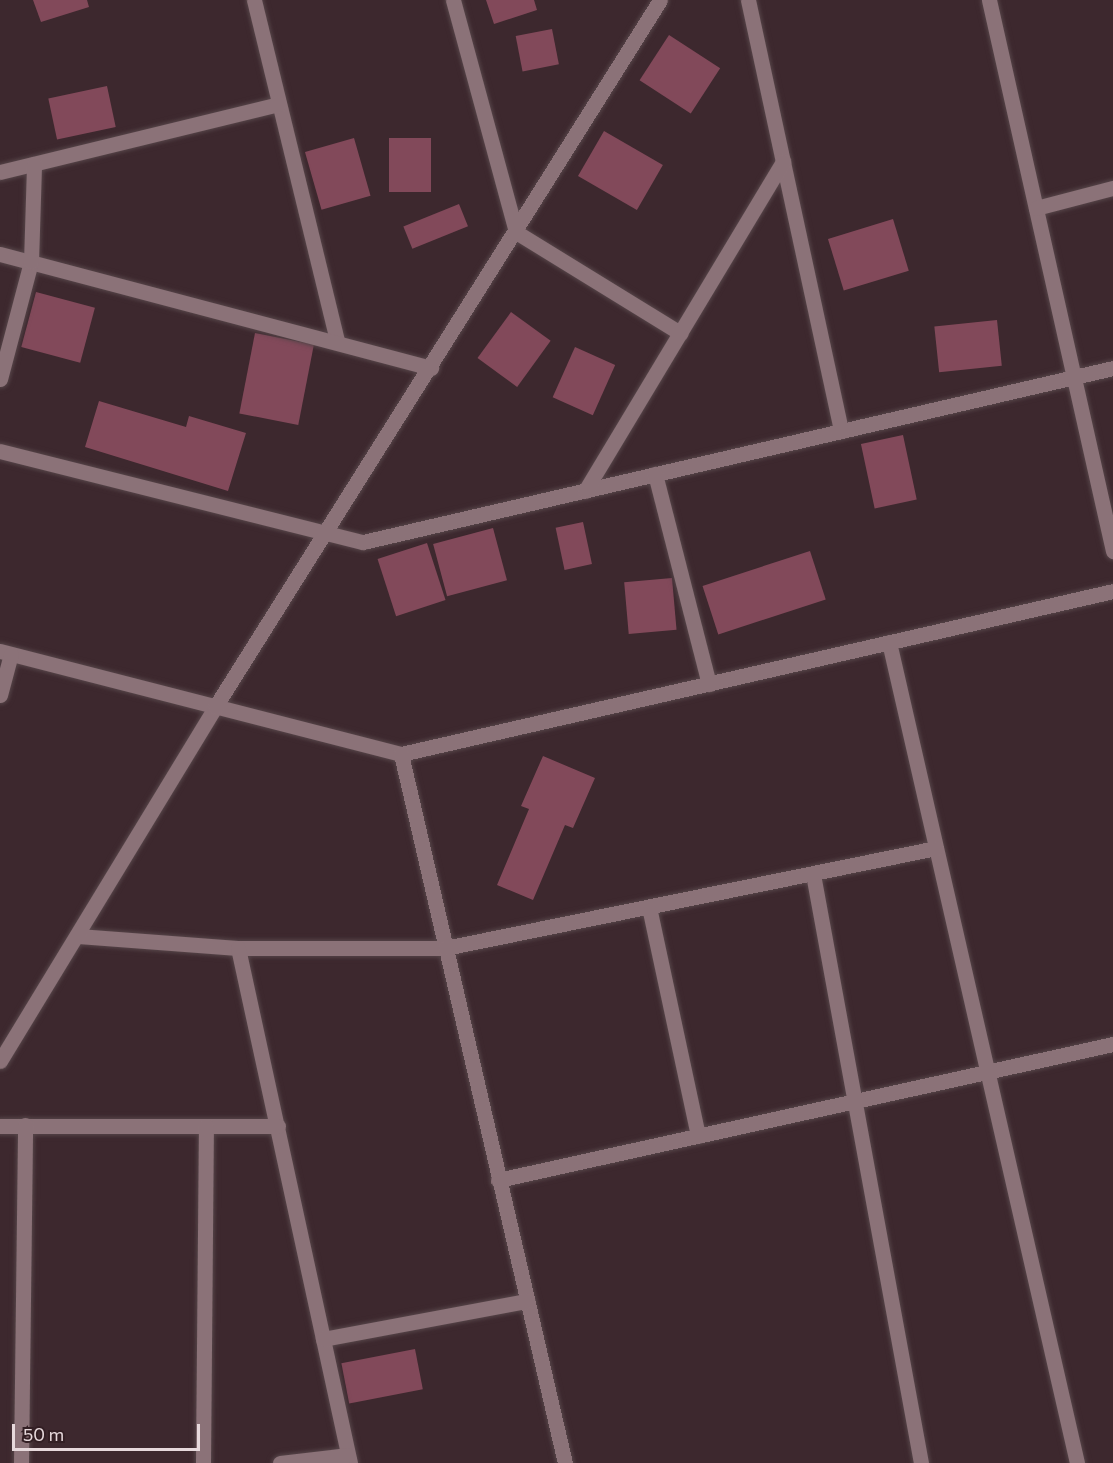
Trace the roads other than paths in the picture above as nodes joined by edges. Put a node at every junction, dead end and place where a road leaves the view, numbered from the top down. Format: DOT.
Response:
graph roads {
  1 [pos="254,0"];
  2 [pos="453,0"];
  3 [pos="660,0"];
  4 [pos="748,0"];
  5 [pos="989,0"];
  6 [pos="649,7"];
  7 [pos="279,104"];
  8 [pos="783,160"];
  9 [pos="34,164"];
  10 [pos="0,172"];
  11 [pos="1113,188"];
  12 [pos="1036,208"];
  13 [pos="516,232"];
  14 [pos="0,254"];
  15 [pos="31,262"];
  16 [pos="680,333"];
  17 [pos="337,340"];
  18 [pos="431,368"];
  19 [pos="1113,369"];
  20 [pos="1074,377"];
  21 [pos="0,379"];
  22 [pos="841,431"];
  23 [pos="0,451"];
  24 [pos="655,474"];
  25 [pos="585,491"];
  26 [pos="326,536"];
  27 [pos="1113,551"];
  28 [pos="1113,591"];
  29 [pos="889,642"];
  30 [pos="6,652"];
  31 [pos="709,684"];
  32 [pos="0,695"];
  33 [pos="215,706"];
  34 [pos="401,754"];
  35 [pos="936,848"];
  36 [pos="813,873"];
  37 [pos="649,907"];
  38 [pos="78,936"];
  39 [pos="238,948"];
  40 [pos="445,948"];
  41 [pos="1113,1044"];
  42 [pos="0,1061"];
  43 [pos="987,1072"];
  44 [pos="855,1101"];
  45 [pos="25,1125"];
  46 [pos="0,1126"];
  47 [pos="206,1126"];
  48 [pos="278,1126"];
  49 [pos="698,1136"];
  50 [pos="498,1180"];
  51 [pos="527,1301"];
  52 [pos="323,1339"];
  53 [pos="349,1459"];
  54 [pos="21,1463"];
  55 [pos="203,1463"];
  56 [pos="280,1463"];
  57 [pos="565,1463"];
  58 [pos="921,1463"];
  59 [pos="1077,1463"];
  1 -- 7 [label="street"];
  2 -- 13 [label="street"];
  3 -- 6 [label="street"];
  4 -- 8 [label="street"];
  5 -- 12 [label="street"];
  6 -- 13 [label="street"];
  7 -- 9 [label="street"];
  7 -- 17 [label="street"];
  8 -- 16 [label="street"];
  8 -- 22 [label="street"];
  9 -- 10 [label="street"];
  9 -- 15 [label="street"];
  11 -- 12 [label="street"];
  12 -- 20 [label="street"];
  13 -- 16 [label="street"];
  13 -- 18 [label="street"];
  14 -- 15 [label="street"];
  15 -- 17 [label="street"];
  15 -- 21 [label="street"];
  16 -- 25 [label="street"];
  17 -- 18 [label="street"];
  18 -- 26 [label="street"];
  19 -- 20 [label="street"];
  20 -- 22 [label="street"];
  20 -- 27 [label="street"];
  22 -- 24 [label="street"];
  23 -- 26 [label="street"];
  24 -- 25 [label="street"];
  24 -- 31 [label="street"];
  25 -- 26 [label="street"];
  26 -- 33 [label="street"];
  28 -- 29 [label="street"];
  29 -- 31 [label="street"];
  29 -- 35 [label="street"];
  30 -- 32 [label="street"];
  30 -- 33 [label="street"];
  31 -- 34 [label="street"];
  33 -- 34 [label="street"];
  33 -- 38 [label="street"];
  34 -- 40 [label="street"];
  35 -- 36 [label="street"];
  35 -- 43 [label="street"];
  36 -- 37 [label="street"];
  36 -- 44 [label="street"];
  37 -- 40 [label="street"];
  37 -- 49 [label="street"];
  38 -- 39 [label="street"];
  38 -- 42 [label="street"];
  39 -- 40 [label="street"];
  39 -- 48 [label="street"];
  40 -- 50 [label="street"];
  41 -- 43 [label="street"];
  43 -- 44 [label="street"];
  43 -- 59 [label="street"];
  44 -- 49 [label="street"];
  44 -- 58 [label="street"];
  45 -- 46 [label="street"];
  45 -- 47 [label="street"];
  45 -- 54 [label="street"];
  47 -- 48 [label="street"];
  47 -- 55 [label="street"];
  48 -- 52 [label="street"];
  49 -- 50 [label="street"];
  50 -- 51 [label="street"];
  51 -- 52 [label="street"];
  51 -- 57 [label="street"];
  52 -- 53 [label="street"];
  53 -- 56 [label="street"];
}
